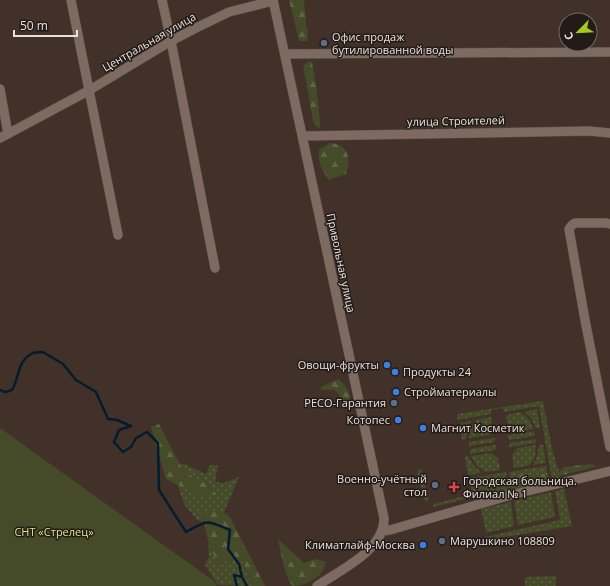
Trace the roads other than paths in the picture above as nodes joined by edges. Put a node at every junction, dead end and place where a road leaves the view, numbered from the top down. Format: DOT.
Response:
graph roads {
  1 [pos="71,0"];
  2 [pos="162,0"];
  3 [pos="273,0"];
  4 [pos="171,41"];
  5 [pos="610,52"];
  6 [pos="285,54"];
  7 [pos="0,89"];
  8 [pos="88,91"];
  9 [pos="610,133"];
  10 [pos="4,136"];
  11 [pos="303,136"];
  12 [pos="610,224"];
  13 [pos="118,235"];
  14 [pos="215,268"];
  15 [pos="610,447"];
  16 [pos="610,471"];
  17 [pos="383,530"];
  18 [pos="317,586"];
  1 -- 8 [label="street"];
  2 -- 4 [label="street"];
  3 -- 4 [label="street, Центральная улица"];
  3 -- 6 [label="street, Привольная улица"];
  4 -- 8 [label="street, Центральная улица"];
  4 -- 14 [label="street"];
  5 -- 6 [label="street"];
  6 -- 11 [label="street, Привольная улица"];
  7 -- 10 [label="street"];
  8 -- 10 [label="street, Центральная улица"];
  8 -- 13 [label="street"];
  9 -- 11 [label="street, улица Строителей"];
  11 -- 17 [label="street, Привольная улица"];
  12 -- 15 [label="street"];
  16 -- 17 [label="street"];
  17 -- 18 [label="street"];
}
